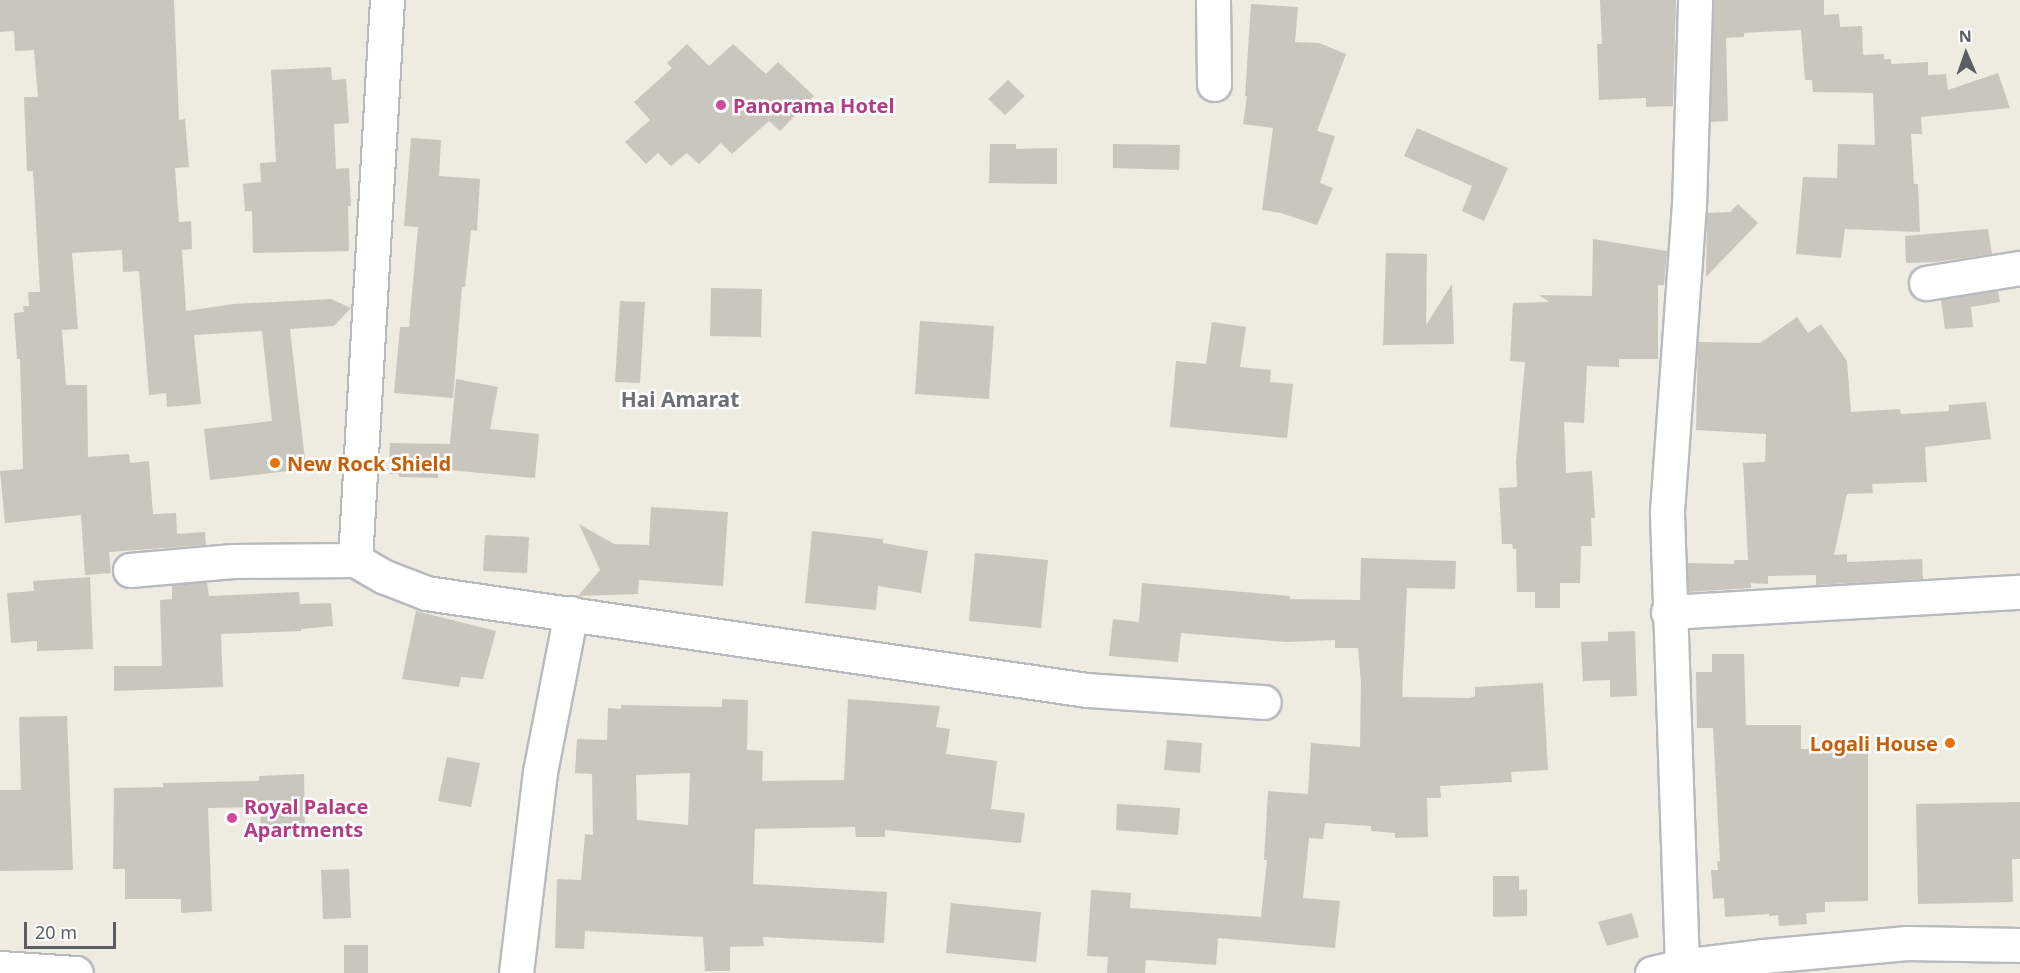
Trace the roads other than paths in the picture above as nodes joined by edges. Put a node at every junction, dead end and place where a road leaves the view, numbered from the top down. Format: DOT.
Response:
graph roads {
  1 [pos="387,0"];
  2 [pos="1213,0"];
  3 [pos="1695,0"];
  4 [pos="1214,84"];
  5 [pos="2020,268"];
  6 [pos="1926,283"];
  7 [pos="355,560"];
  8 [pos="130,570"];
  9 [pos="2020,592"];
  10 [pos="1668,612"];
  11 [pos="571,613"];
  12 [pos="1264,702"];
  13 [pos="2020,945"];
  14 [pos="0,968"];
  15 [pos="1667,969"];
  16 [pos="76,973"];
  17 [pos="516,973"];
  1 -- 7 [label="street"];
  2 -- 4 [label="street"];
  3 -- 10 [label="street"];
  5 -- 6 [label="street"];
  7 -- 8 [label="street"];
  7 -- 11 [label="street"];
  9 -- 10 [label="street"];
  10 -- 15 [label="street"];
  11 -- 12 [label="street"];
  11 -- 17 [label="street"];
  13 -- 15 [label="street"];
  14 -- 16 [label="street"];
}
